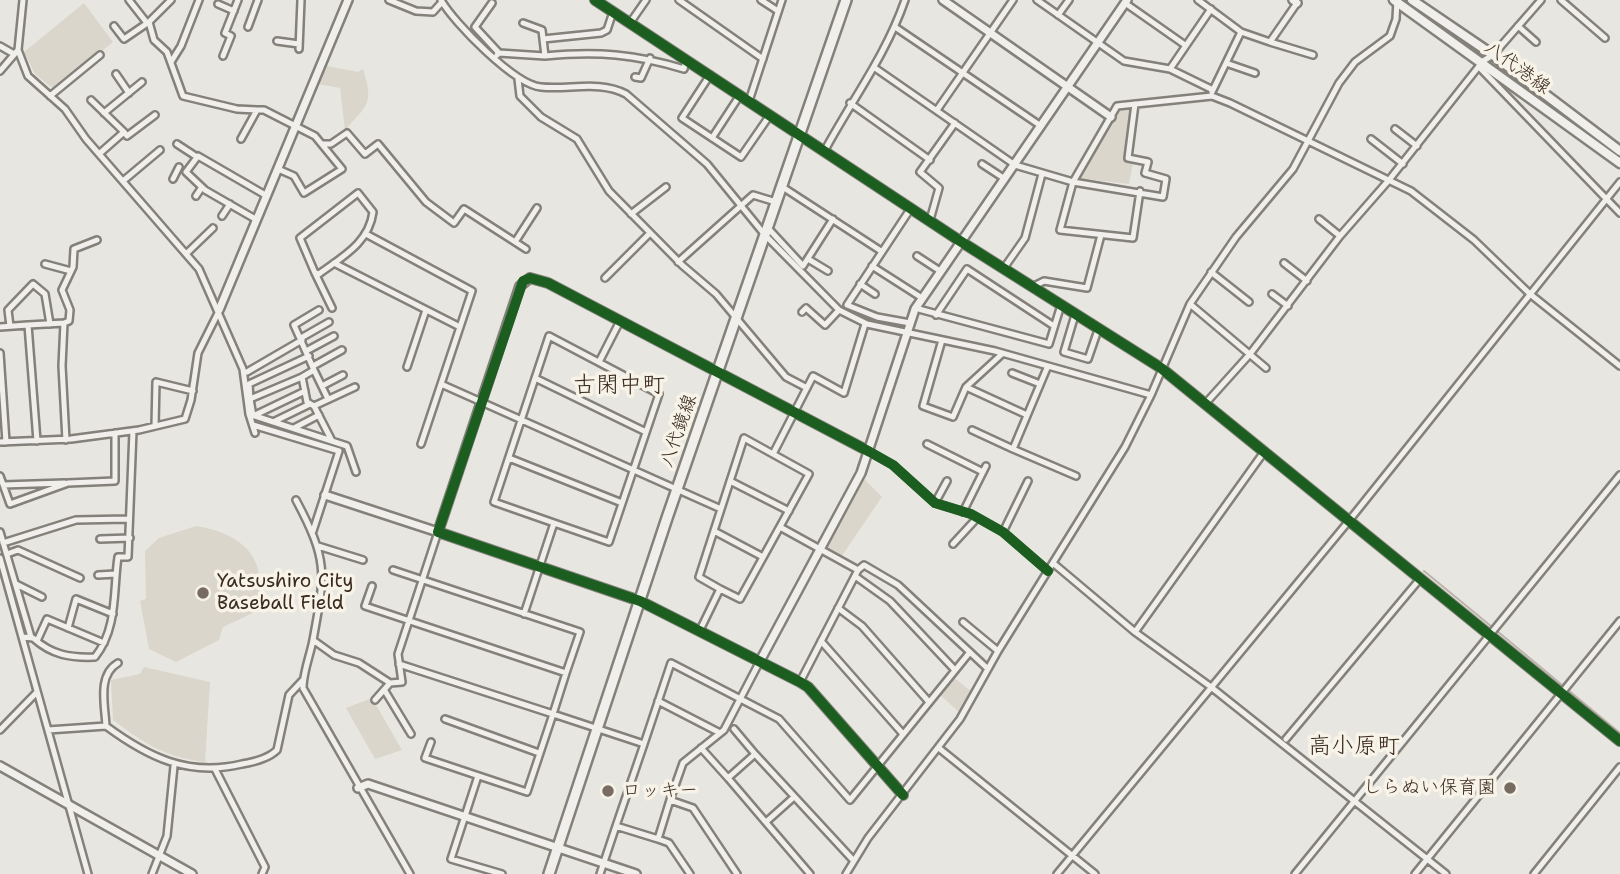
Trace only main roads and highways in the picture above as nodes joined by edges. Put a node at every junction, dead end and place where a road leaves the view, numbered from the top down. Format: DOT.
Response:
graph roads {
  1 [pos="846,0"];
  2 [pos="1412,0"];
  3 [pos="1396,1"];
  4 [pos="1620,151"];
  5 [pos="1620,163"];
  6 [pos="550,874"];
  1 -- 6 [label="main road, 八代鏡線"];
  2 -- 4 [label="main road, 八代港線"];
  3 -- 5 [label="main road, 八代港線"];
}
